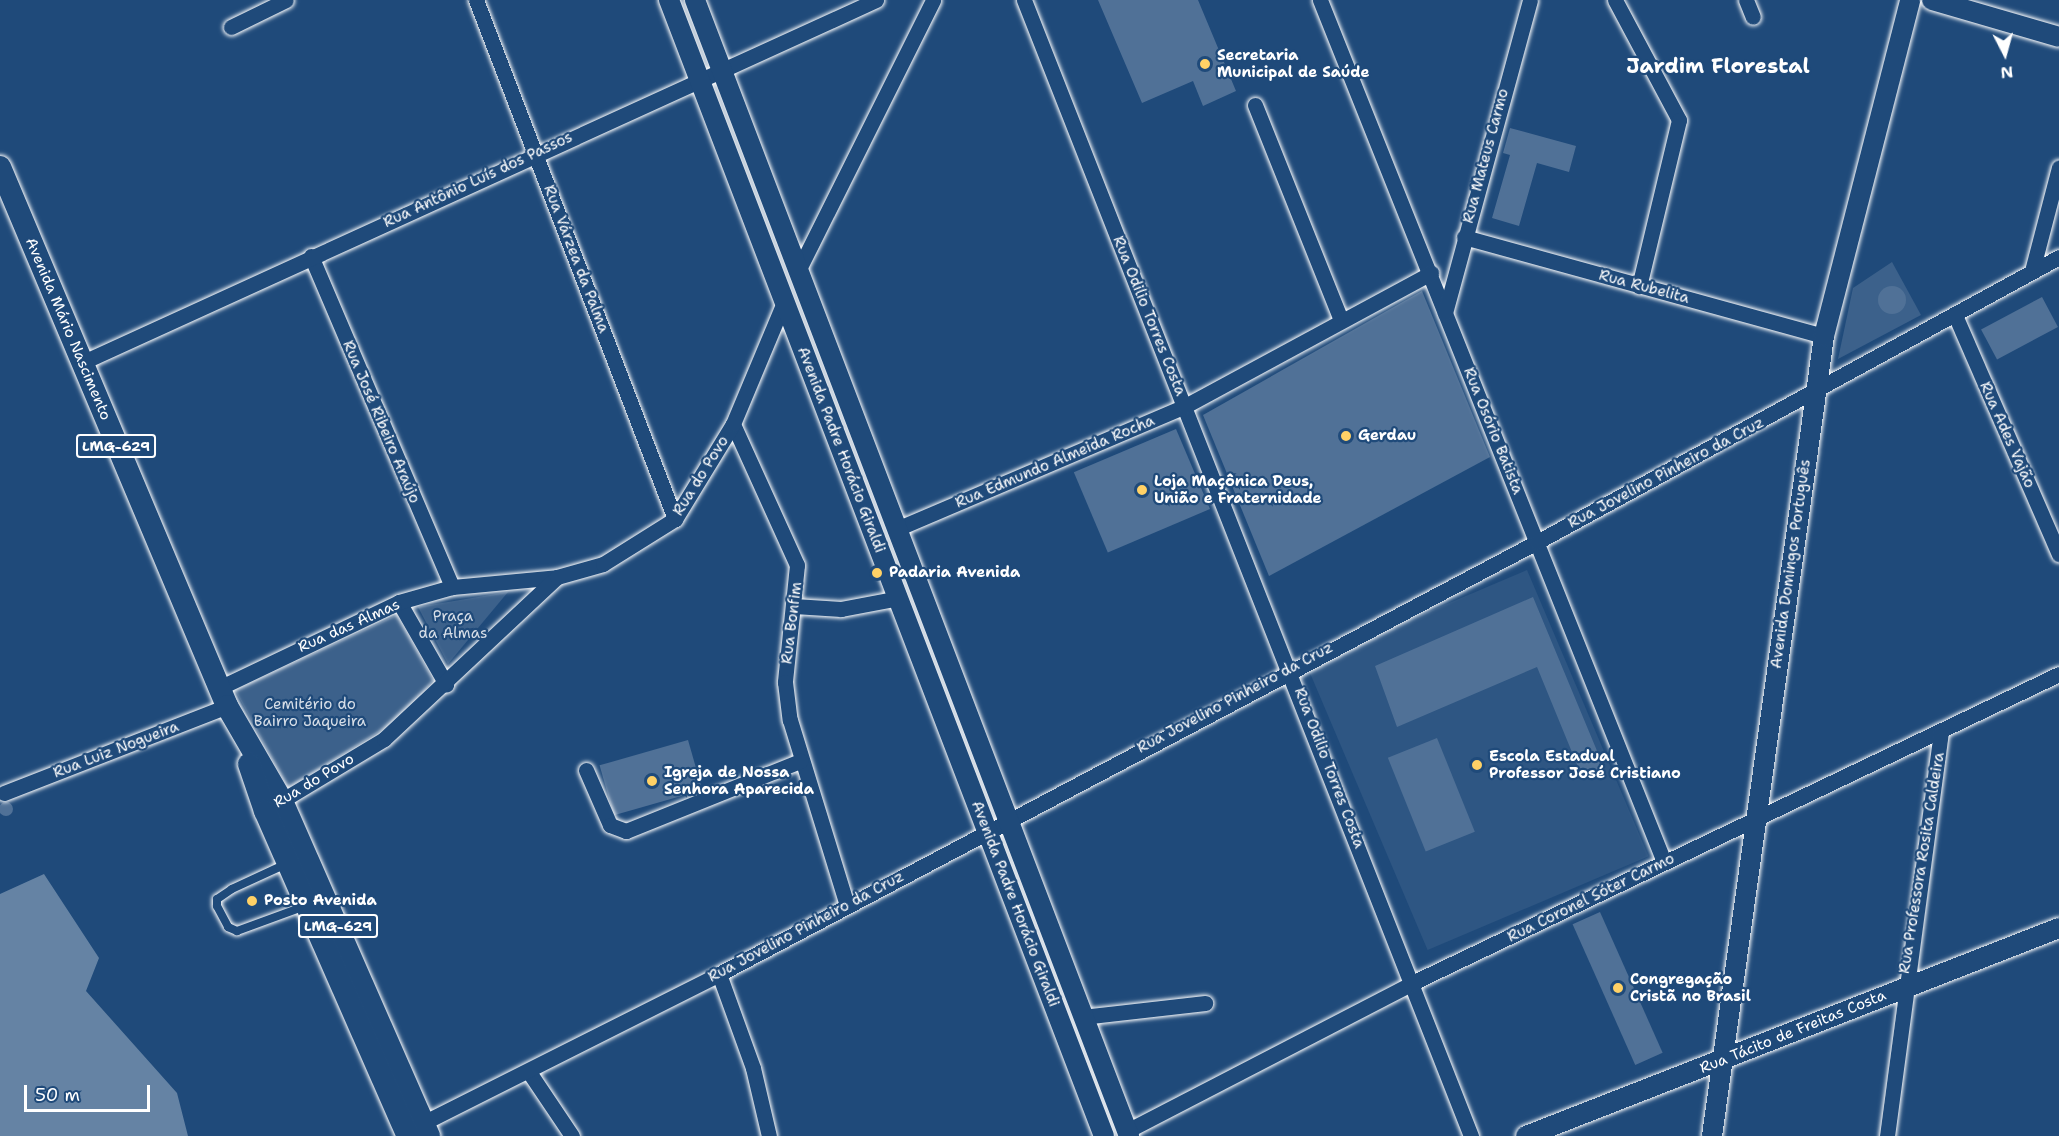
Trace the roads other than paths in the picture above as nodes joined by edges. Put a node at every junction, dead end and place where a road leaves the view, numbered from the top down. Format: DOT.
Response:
graph roads {
  1 [pos="286,0"];
  2 [pos="476,0"];
  3 [pos="669,0"];
  4 [pos="696,0"];
  5 [pos="876,0"];
  6 [pos="933,0"];
  7 [pos="1024,0"];
  8 [pos="1530,0"];
  9 [pos="1615,0"];
  10 [pos="1746,0"];
  11 [pos="1910,0"];
  12 [pos="1932,0"];
  13 [pos="1325,4"];
  14 [pos="1753,17"];
  15 [pos="231,27"];
  16 [pos="2059,37"];
  17 [pos="722,68"];
  18 [pos="699,78"];
  19 [pos="1255,105"];
  20 [pos="536,153"];
  21 [pos="0,167"];
  22 [pos="2059,167"];
  23 [pos="1464,237"];
  24 [pos="311,256"];
  25 [pos="2059,257"];
  26 [pos="801,265"];
  27 [pos="2032,271"];
  28 [pos="1431,273"];
  29 [pos="1639,286"];
  30 [pos="784,302"];
  31 [pos="1445,313"];
  32 [pos="1955,315"];
  33 [pos="1341,320"];
  34 [pos="1824,336"];
  35 [pos="81,363"];
  36 [pos="1815,394"];
  37 [pos="1185,406"];
  38 [pos="734,424"];
  39 [pos="675,519"];
  40 [pos="899,528"];
  41 [pos="1537,542"];
  42 [pos="2059,554"];
  43 [pos="557,577"];
  44 [pos="452,587"];
  45 [pos="899,598"];
  46 [pos="399,602"];
  47 [pos="794,606"];
  48 [pos="1291,668"];
  49 [pos="2059,674"];
  50 [pos="446,684"];
  51 [pos="227,706"];
  52 [pos="1941,733"];
  53 [pos="800,761"];
  54 [pos="586,770"];
  55 [pos="4,793"];
  56 [pos="273,806"];
  57 [pos="1008,818"];
  58 [pos="1755,819"];
  59 [pos="986,830"];
  60 [pos="1664,862"];
  61 [pos="288,863"];
  62 [pos="847,904"];
  63 [pos="307,906"];
  64 [pos="2059,928"];
  65 [pos="719,974"];
  66 [pos="1412,983"];
  67 [pos="1903,989"];
  68 [pos="1205,1002"];
  69 [pos="1082,1017"];
  70 [pos="1724,1060"];
  71 [pos="529,1072"];
  72 [pos="417,1131"];
  73 [pos="1128,1133"];
  74 [pos="572,1136"];
  75 [pos="769,1136"];
  76 [pos="1104,1136"];
  77 [pos="1470,1136"];
  78 [pos="1526,1136"];
  79 [pos="1712,1136"];
  80 [pos="1887,1136"];
  1 -- 15 [label="street"];
  2 -- 20 [label="street, Rua Várzea da Palma"];
  3 -- 18 [label="street, Avenida Padre Horácio Giraldi"];
  4 -- 17 [label="street, Avenida Padre Horácio Giraldi"];
  5 -- 17 [label="street, Rua Antônio Luís dos Passos"];
  6 -- 26 [label="street"];
  7 -- 37 [label="street, Rua Odilio Torres Costa"];
  8 -- 23 [label="street, Rua Mateus Carmo"];
  9 -- 29 [label="street"];
  10 -- 14 [label="street"];
  11 -- 34 [label="street, Avenida Domingos Português"];
  12 -- 16 [label="street"];
  13 -- 28 [label="street, Rua Osório Batista"];
  17 -- 18 [label="street, Rua Antônio Luís dos Passos"];
  17 -- 26 [label="street, Avenida Padre Horácio Giraldi"];
  18 -- 20 [label="street, Rua Antônio Luís dos Passos"];
  18 -- 30 [label="street, Avenida Padre Horácio Giraldi"];
  19 -- 33 [label="street"];
  20 -- 24 [label="street, Rua Antônio Luís dos Passos"];
  20 -- 39 [label="street, Rua Várzea da Palma"];
  21 -- 35 [label="main road, Avenida Mário Nascimento / LMG-629"];
  22 -- 27 [label="street"];
  23 -- 29 [label="street, Rua Rubelita"];
  23 -- 31 [label="street, Rua Mateus Carmo"];
  24 -- 35 [label="street, Rua Antônio Luís dos Passos"];
  24 -- 44 [label="street, Rua José Ribeiro Araújo"];
  25 -- 27 [label="street, Rua Jovelino Pinheiro da Cruz"];
  26 -- 40 [label="street, Avenida Padre Horácio Giraldi"];
  27 -- 32 [label="street, Rua Jovelino Pinheiro da Cruz"];
  28 -- 31 [label="street, Rua Osório Batista"];
  28 -- 33 [label="street, Rua Edmundo Almeida Rocha"];
  29 -- 34 [label="street, Rua Rubelita"];
  30 -- 38 [label="street, Rua do Povo"];
  30 -- 45 [label="street, Avenida Padre Horácio Giraldi"];
  31 -- 41 [label="street, Rua Osório Batista"];
  32 -- 36 [label="street, Rua Jovelino Pinheiro da Cruz"];
  32 -- 42 [label="street, Rua Ades Vajão"];
  33 -- 37 [label="street, Rua Edmundo Almeida Rocha"];
  34 -- 36 [label="street, Avenida Domingos Português"];
  35 -- 51 [label="main road, Avenida Mário Nascimento / LMG-629"];
  36 -- 41 [label="street, Rua Jovelino Pinheiro da Cruz"];
  36 -- 58 [label="street, Avenida Domingos Português"];
  37 -- 40 [label="street, Rua Edmundo Almeida Rocha"];
  37 -- 48 [label="street, Rua Odilio Torres Costa"];
  38 -- 39 [label="street, Rua do Povo"];
  38 -- 47 [label="street, Rua Bonfim"];
  39 -- 43 [label="street, Rua do Povo"];
  40 -- 57 [label="street, Avenida Padre Horácio Giraldi"];
  41 -- 48 [label="street, Rua Jovelino Pinheiro da Cruz"];
  41 -- 60 [label="street, Rua Osório Batista"];
  43 -- 44 [label="street, Rua das Almas"];
  43 -- 50 [label="street, Rua do Povo"];
  44 -- 46 [label="street, Rua das Almas"];
  45 -- 47 [label="street"];
  45 -- 59 [label="street, Avenida Padre Horácio Giraldi"];
  46 -- 50 [label="street"];
  46 -- 51 [label="street, Rua das Almas"];
  47 -- 53 [label="street, Rua Bonfim"];
  48 -- 57 [label="street, Rua Jovelino Pinheiro da Cruz"];
  48 -- 66 [label="street, Rua Odilio Torres Costa"];
  49 -- 52 [label="street, Rua Coronel Sóter Carmo"];
  50 -- 56 [label="street, Rua do Povo"];
  51 -- 55 [label="street, Rua Luiz Nogueira"];
  51 -- 56 [label="main road, Avenida Mário Nascimento / LMG-629"];
  52 -- 58 [label="street, Rua Coronel Sóter Carmo"];
  52 -- 67 [label="street, Rua Professora Rosita Caldeira"];
  53 -- 54 [label="street"];
  53 -- 62 [label="street, Rua Bonfim"];
  56 -- 61 [label="main road, Avenida Mário Nascimento / LMG-629"];
  56 -- 72 [label="main road, Avenida Mário Nascimento / LMG-629"];
  57 -- 59 [label="street, Rua Jovelino Pinheiro da Cruz"];
  57 -- 69 [label="street, Avenida Padre Horácio Giraldi"];
  58 -- 60 [label="street, Rua Coronel Sóter Carmo"];
  58 -- 70 [label="street, Avenida Domingos Português"];
  59 -- 62 [label="street, Rua Jovelino Pinheiro da Cruz"];
  59 -- 76 [label="street, Avenida Padre Horácio Giraldi"];
  60 -- 66 [label="street, Rua Coronel Sóter Carmo"];
  61 -- 63 [label="main road, Avenida Mário Nascimento / LMG-629"];
  61 -- 63 [label="lane"];
  62 -- 65 [label="street, Rua Jovelino Pinheiro da Cruz"];
  63 -- 72 [label="main road, Avenida Mário Nascimento / LMG-629"];
  64 -- 67 [label="street, Rua Tácito de Freitas Costa"];
  65 -- 71 [label="street, Rua Jovelino Pinheiro da Cruz"];
  65 -- 75 [label="street"];
  66 -- 73 [label="street, Rua Coronel Sóter Carmo"];
  66 -- 77 [label="street, Rua Odilio Torres Costa"];
  67 -- 70 [label="street, Rua Tácito de Freitas Costa"];
  67 -- 80 [label="street, Rua Professora Rosita Caldeira"];
  68 -- 69 [label="street"];
  69 -- 73 [label="street, Avenida Padre Horácio Giraldi"];
  70 -- 78 [label="street, Rua Tácito de Freitas Costa"];
  70 -- 79 [label="street, Avenida Domingos Português"];
  71 -- 72 [label="street, Rua Jovelino Pinheiro da Cruz"];
  71 -- 74 [label="street"];
}
